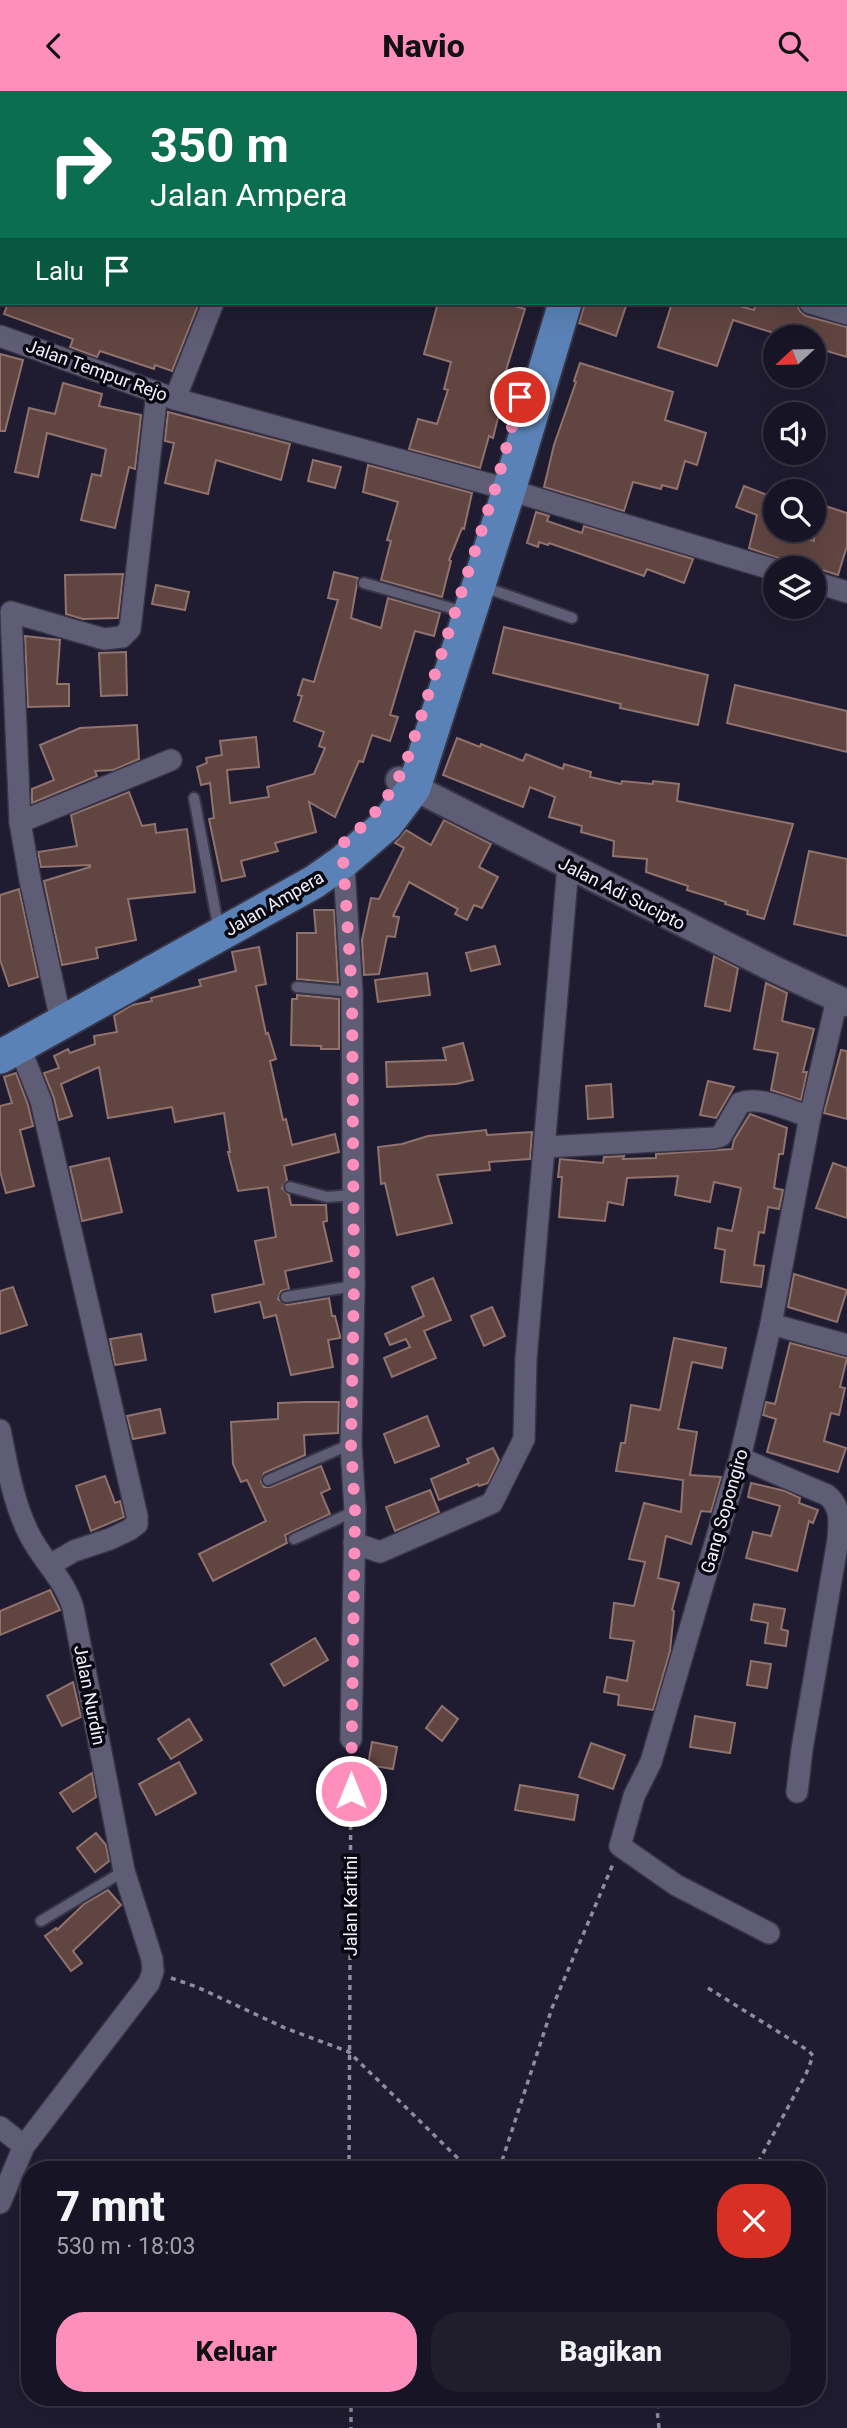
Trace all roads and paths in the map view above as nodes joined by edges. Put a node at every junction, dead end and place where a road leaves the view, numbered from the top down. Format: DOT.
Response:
graph roads {
  1 [pos="213,305"];
  2 [pos="548,305"];
  3 [pos="564,305"];
  4 [pos="817,305"];
  5 [pos="847,314"];
  6 [pos="0,336"];
  7 [pos="166,396"];
  8 [pos="502,488"];
  9 [pos="763,566"];
  10 [pos="364,583"];
  11 [pos="826,586"];
  12 [pos="847,592"];
  13 [pos="468,597"];
  14 [pos="6,610"];
  15 [pos="572,618"];
  16 [pos="171,760"];
  17 [pos="407,784"];
  18 [pos="194,798"];
  19 [pos="20,822"];
  20 [pos="343,853"];
  21 [pos="568,866"];
  22 [pos="217,920"];
  23 [pos="297,986"];
  24 [pos="352,992"];
  25 [pos="842,1001"];
  26 [pos="58,1007"];
  27 [pos="6,1047"];
  28 [pos="810,1117"];
  29 [pos="545,1147"];
  30 [pos="290,1187"];
  31 [pos="353,1195"];
  32 [pos="354,1286"];
  33 [pos="286,1297"];
  34 [pos="771,1324"];
  35 [pos="847,1345"];
  36 [pos="0,1430"];
  37 [pos="351,1444"];
  38 [pos="740,1458"];
  39 [pos="268,1480"];
  40 [pos="355,1511"];
  41 [pos="294,1539"];
  42 [pos="354,1542"];
  43 [pos="50,1565"];
  44 [pos="351,1739"];
  45 [pos="797,1792"];
  46 [pos="620,1846"];
  47 [pos="124,1871"];
  48 [pos="41,1921"];
  49 [pos="769,1933"];
  50 [pos="153,1971"];
  51 [pos="708,1988"];
  52 [pos="349,2052"];
  53 [pos="0,2127"];
  54 [pos="24,2147"];
  55 [pos="349,2161"];
  56 [pos="461,2161"];
  57 [pos="502,2161"];
  58 [pos="759,2161"];
  59 [pos="0,2203"];
  60 [pos="351,2406"];
  61 [pos="658,2406"];
  62 [pos="351,2428"];
  63 [pos="659,2428"];
  1 -- 7 [label="street, Jalan Tempur Rejo"];
  2 -- 8 [label="main road, Jalan Ampera"];
  3 -- 8 [label="main road, Jalan Ampera"];
  4 -- 5 [label="street"];
  6 -- 7 [label="street, Jalan Tempur Rejo"];
  7 -- 8 [label="street"];
  7 -- 14 [label="street"];
  8 -- 9 [label="street"];
  8 -- 13 [label="main road, Jalan Ampera"];
  10 -- 13 [label="lane"];
  11 -- 12 [label="street"];
  13 -- 15 [label="lane"];
  13 -- 17 [label="main road, Jalan Ampera"];
  14 -- 19 [label="street"];
  16 -- 19 [label="street"];
  17 -- 20 [label="main road, Jalan Ampera"];
  17 -- 21 [label="street, Jalan Adi Sucipto"];
  18 -- 22 [label="lane"];
  19 -- 26 [label="street"];
  20 -- 22 [label="main road, Jalan Ampera"];
  20 -- 24 [label="street"];
  20 -- 27 [label="main road, Jalan Ampera"];
  21 -- 25 [label="street, Jalan Adi Sucipto"];
  21 -- 29 [label="street"];
  22 -- 26 [label="main road, Jalan Ampera"];
  23 -- 24 [label="lane"];
  24 -- 31 [label="street"];
  25 -- 28 [label="street, Gang Sopongiro"];
  26 -- 27 [label="main road, Jalan Ampera"];
  27 -- 43 [label="street"];
  28 -- 29 [label="street"];
  28 -- 34 [label="street, Gang Sopongiro"];
  29 -- 42 [label="street"];
  30 -- 31 [label="lane"];
  31 -- 32 [label="street"];
  32 -- 33 [label="lane"];
  32 -- 37 [label="street"];
  34 -- 35 [label="street"];
  34 -- 38 [label="street, Gang Sopongiro"];
  36 -- 43 [label="street, Jalan Nurdin"];
  37 -- 39 [label="lane"];
  37 -- 40 [label="street"];
  38 -- 45 [label="street"];
  38 -- 46 [label="street, Gang Sopongiro"];
  40 -- 41 [label="lane"];
  40 -- 42 [label="street"];
  42 -- 44 [label="street"];
  43 -- 47 [label="street, Jalan Nurdin"];
  44 -- 52 [label="path, Jalan Kartini"];
  46 -- 49 [label="street"];
  46 -- 57 [label="path"];
  47 -- 48 [label="lane"];
  47 -- 50 [label="street, Jalan Nurdin"];
  50 -- 52 [label="path"];
  50 -- 54 [label="street"];
  51 -- 58 [label="path"];
  52 -- 55 [label="path, Jalan Kartini"];
  52 -- 56 [label="path"];
  53 -- 54 [label="street"];
  54 -- 59 [label="street"];
  60 -- 62 [label="path"];
  61 -- 63 [label="path"];
}
